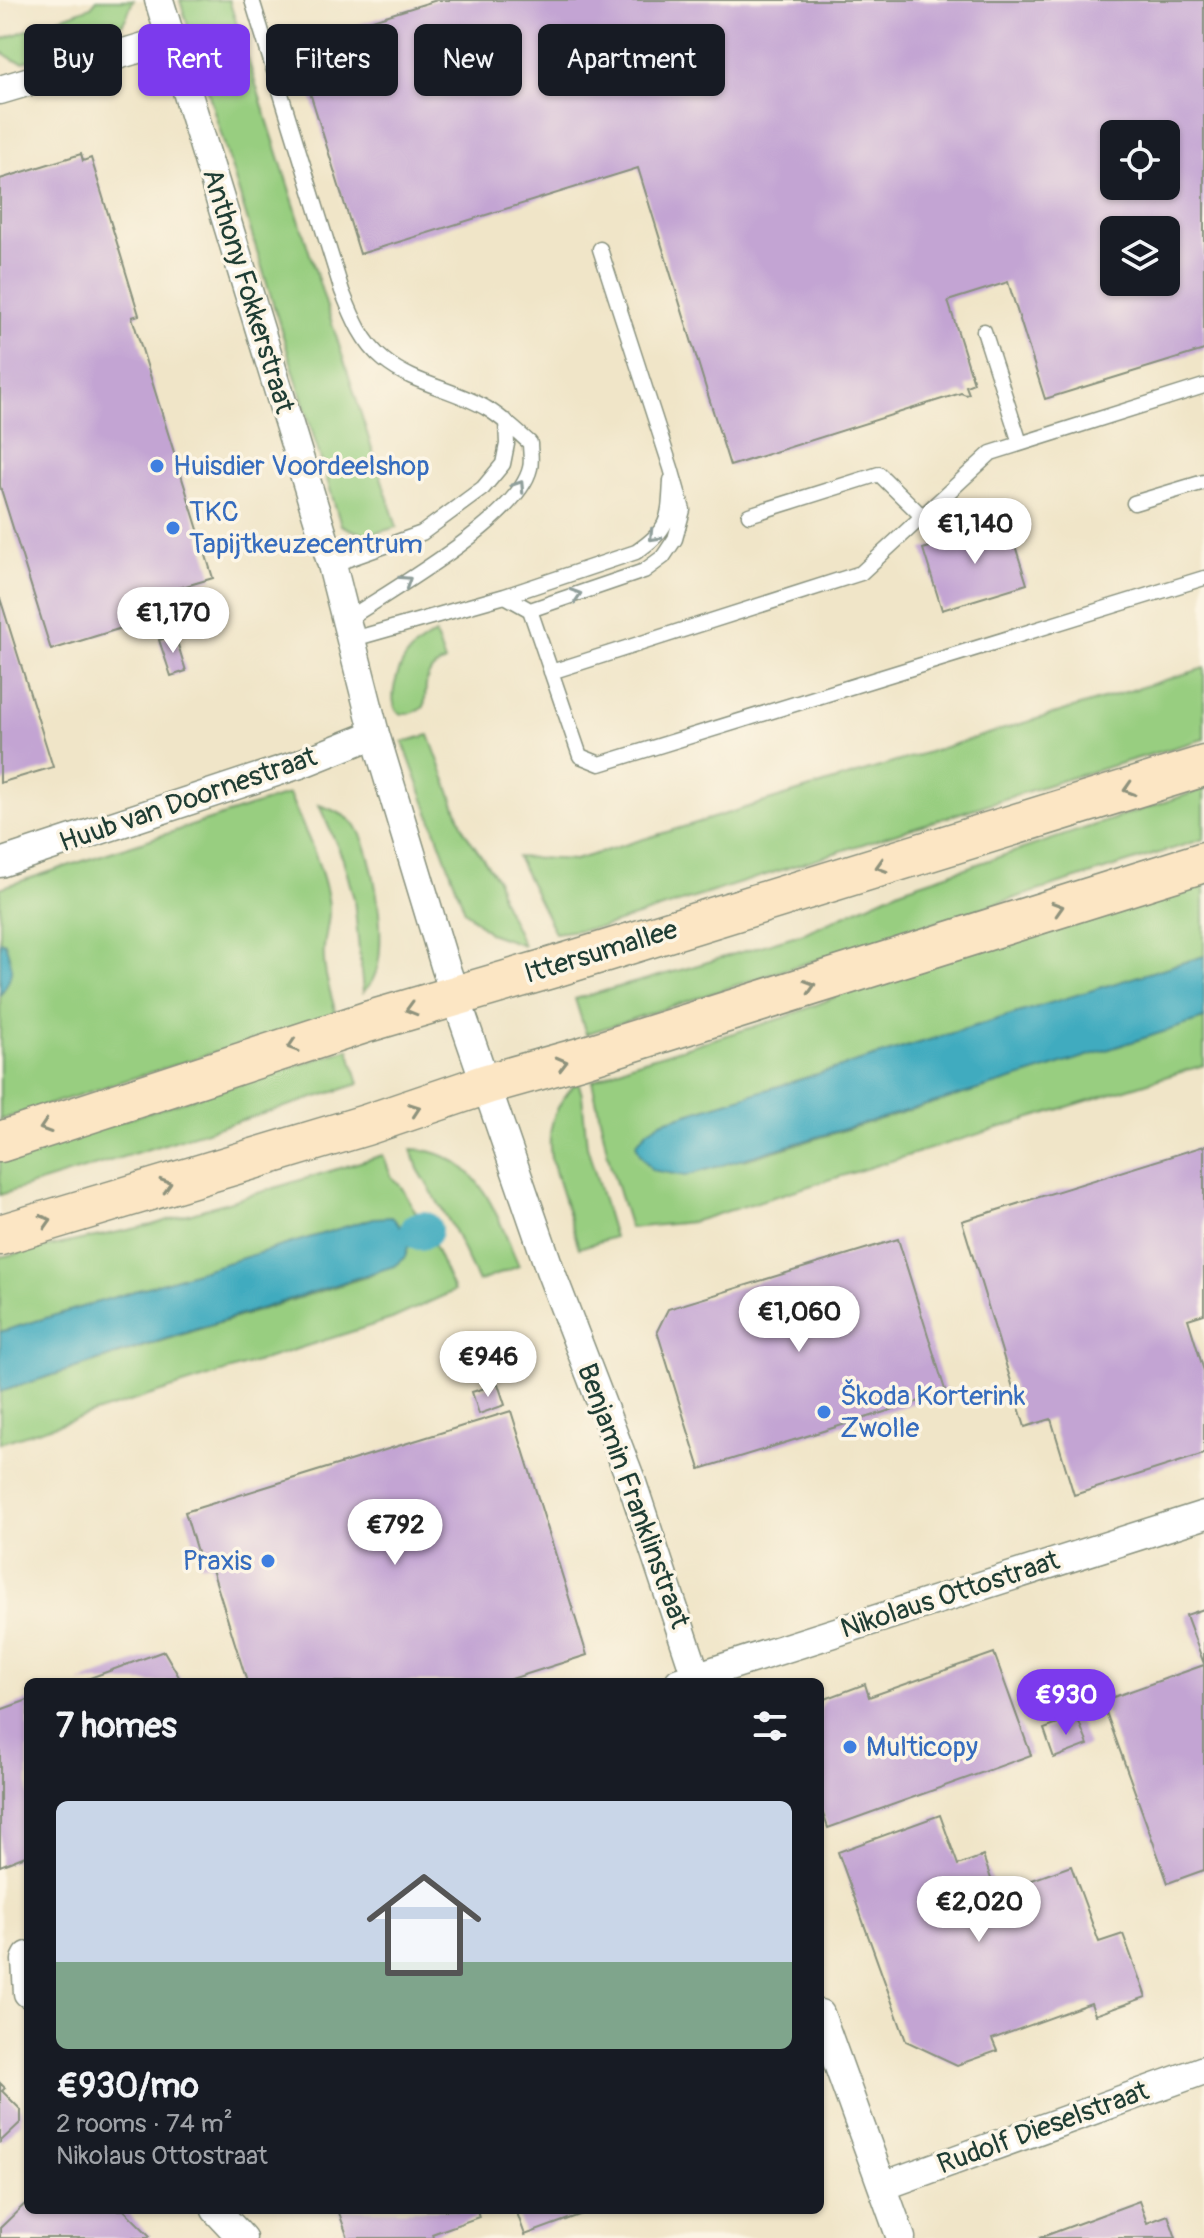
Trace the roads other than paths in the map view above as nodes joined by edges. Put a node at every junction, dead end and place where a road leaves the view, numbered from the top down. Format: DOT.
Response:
graph roads {
  1 [pos="159,0"];
  2 [pos="252,0"];
  3 [pos="166,24"];
  4 [pos="138,49"];
  5 [pos="0,90"];
  6 [pos="188,96"];
  7 [pos="600,249"];
  8 [pos="984,331"];
  9 [pos="1204,386"];
  10 [pos="506,421"];
  11 [pos="1020,443"];
  12 [pos="671,468"];
  13 [pos="1204,482"];
  14 [pos="1134,503"];
  15 [pos="749,515"];
  16 [pos="922,516"];
  17 [pos="332,565"];
  18 [pos="1204,578"];
  19 [pos="505,596"];
  20 [pos="530,610"];
  21 [pos="348,630"];
  22 [pos="551,672"];
  23 [pos="375,734"];
  24 [pos="1204,766"];
  25 [pos="1204,862"];
  26 [pos="0,863"];
  27 [pos="455,996"];
  28 [pos="487,1084"];
  29 [pos="0,1142"];
  30 [pos="0,1235"];
  31 [pos="1204,1515"];
  32 [pos="690,1678"];
  33 [pos="697,1678"];
  34 [pos="824,2025"];
  35 [pos="1204,2070"];
  36 [pos="883,2186"];
  37 [pos="220,2214"];
  38 [pos="242,2238"];
  39 [pos="901,2238"];
  1 -- 3 [label="street, Anthony Fokkerstraat"];
  2 -- 10 [label="lane"];
  4 -- 5 [label="street"];
  6 -- 17 [label="street, Anthony Fokkerstraat"];
  7 -- 12 [label="lane"];
  8 -- 11 [label="lane"];
  9 -- 11 [label="lane"];
  10 -- 17 [label="lane"];
  21 -- 10 [label="lane, one-way"];
  11 -- 16 [label="lane"];
  12 -- 19 [label="lane, one-way"];
  20 -- 12 [label="lane, one-way"];
  13 -- 14 [label="lane"];
  15 -- 16 [label="lane"];
  16 -- 22 [label="lane"];
  17 -- 21 [label="street, Anthony Fokkerstraat"];
  18 -- 22 [label="lane"];
  19 -- 20 [label="lane"];
  19 -- 21 [label="lane"];
  20 -- 22 [label="lane"];
  21 -- 23 [label="street, Anthony Fokkerstraat"];
  23 -- 26 [label="street, Huub van Doornestraat"];
  23 -- 27 [label="street, Anthony Fokkerstraat"];
  24 -- 27 [label="main road, Ittersumallee, one-way"];
  28 -- 25 [label="main road, one-way"];
  27 -- 28 [label="street, Benjamin Franklinstraat"];
  27 -- 29 [label="main road, Ittersumallee, one-way"];
  30 -- 28 [label="main road, one-way"];
  28 -- 32 [label="street, Benjamin Franklinstraat"];
  31 -- 33 [label="street, Nikolaus Ottostraat"];
  34 -- 36 [label="street"];
  35 -- 36 [label="street, Rudolf Dieselstraat"];
  36 -- 39 [label="street"];
  37 -- 38 [label="street"];
}
